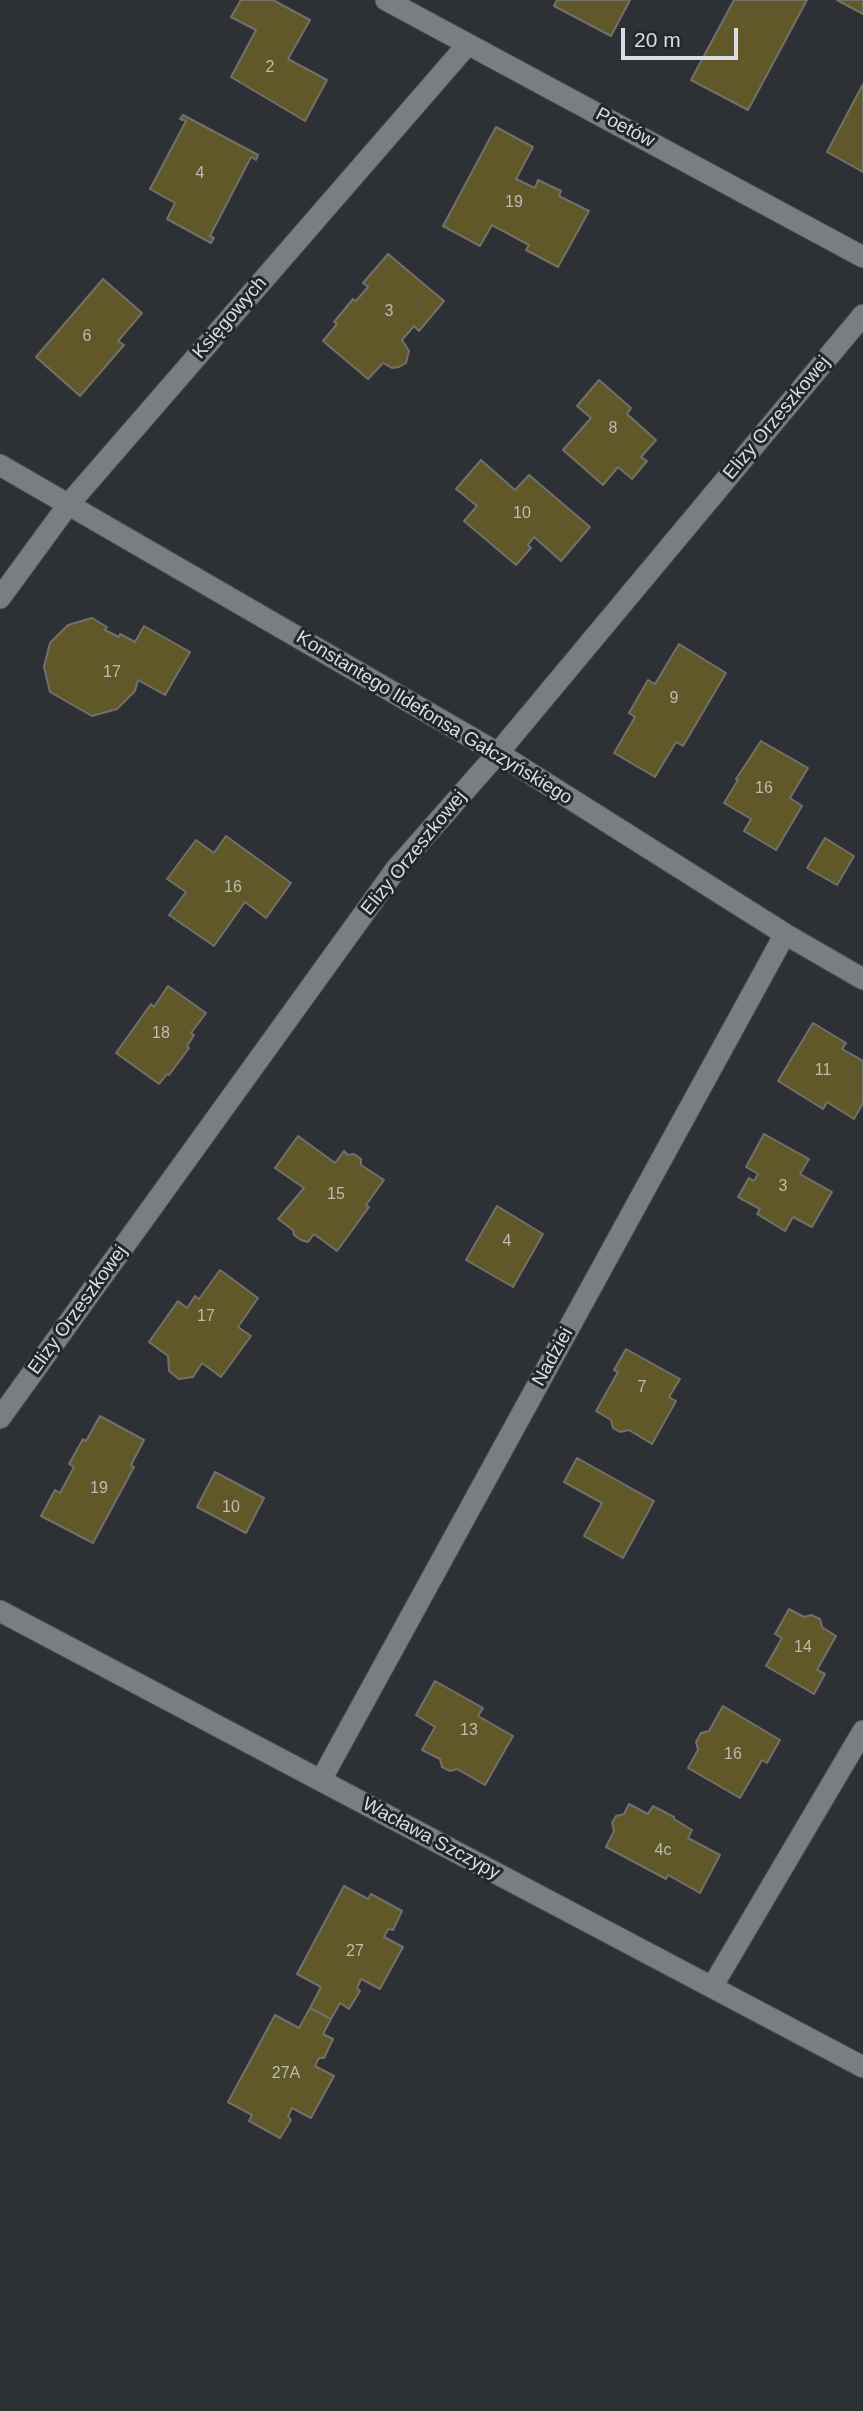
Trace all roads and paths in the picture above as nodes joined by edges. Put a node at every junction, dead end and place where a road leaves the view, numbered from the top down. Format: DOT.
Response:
graph roads {
  1 [pos="386,0"];
  2 [pos="468,44"];
  3 [pos="863,257"];
  4 [pos="863,315"];
  5 [pos="0,465"];
  6 [pos="68,505"];
  7 [pos="0,598"];
  8 [pos="498,753"];
  9 [pos="785,934"];
  10 [pos="863,979"];
  11 [pos="0,1418"];
  12 [pos="0,1611"];
  13 [pos="863,1731"];
  14 [pos="321,1780"];
  15 [pos="712,1987"];
  16 [pos="863,2067"];
  1 -- 2 [label="street, Poetów"];
  2 -- 3 [label="street, Poetów"];
  2 -- 6 [label="street, Księgowych"];
  4 -- 8 [label="street, Elizy Orzeszkowej"];
  5 -- 6 [label="street, Konstantego Ildefonsa Gałczyńskiego"];
  6 -- 7 [label="street, Księgowych"];
  6 -- 8 [label="street, Konstantego Ildefonsa Gałczyńskiego"];
  8 -- 9 [label="street, Konstantego Ildefonsa Gałczyńskiego"];
  8 -- 11 [label="street, Elizy Orzeszkowej"];
  9 -- 10 [label="street, Konstantego Ildefonsa Gałczyńskiego"];
  9 -- 14 [label="street, Nadziei"];
  12 -- 14 [label="street, Wacława Szczypy"];
  13 -- 15 [label="street"];
  14 -- 15 [label="street, Wacława Szczypy"];
  15 -- 16 [label="street, Wacława Szczypy"];
}
